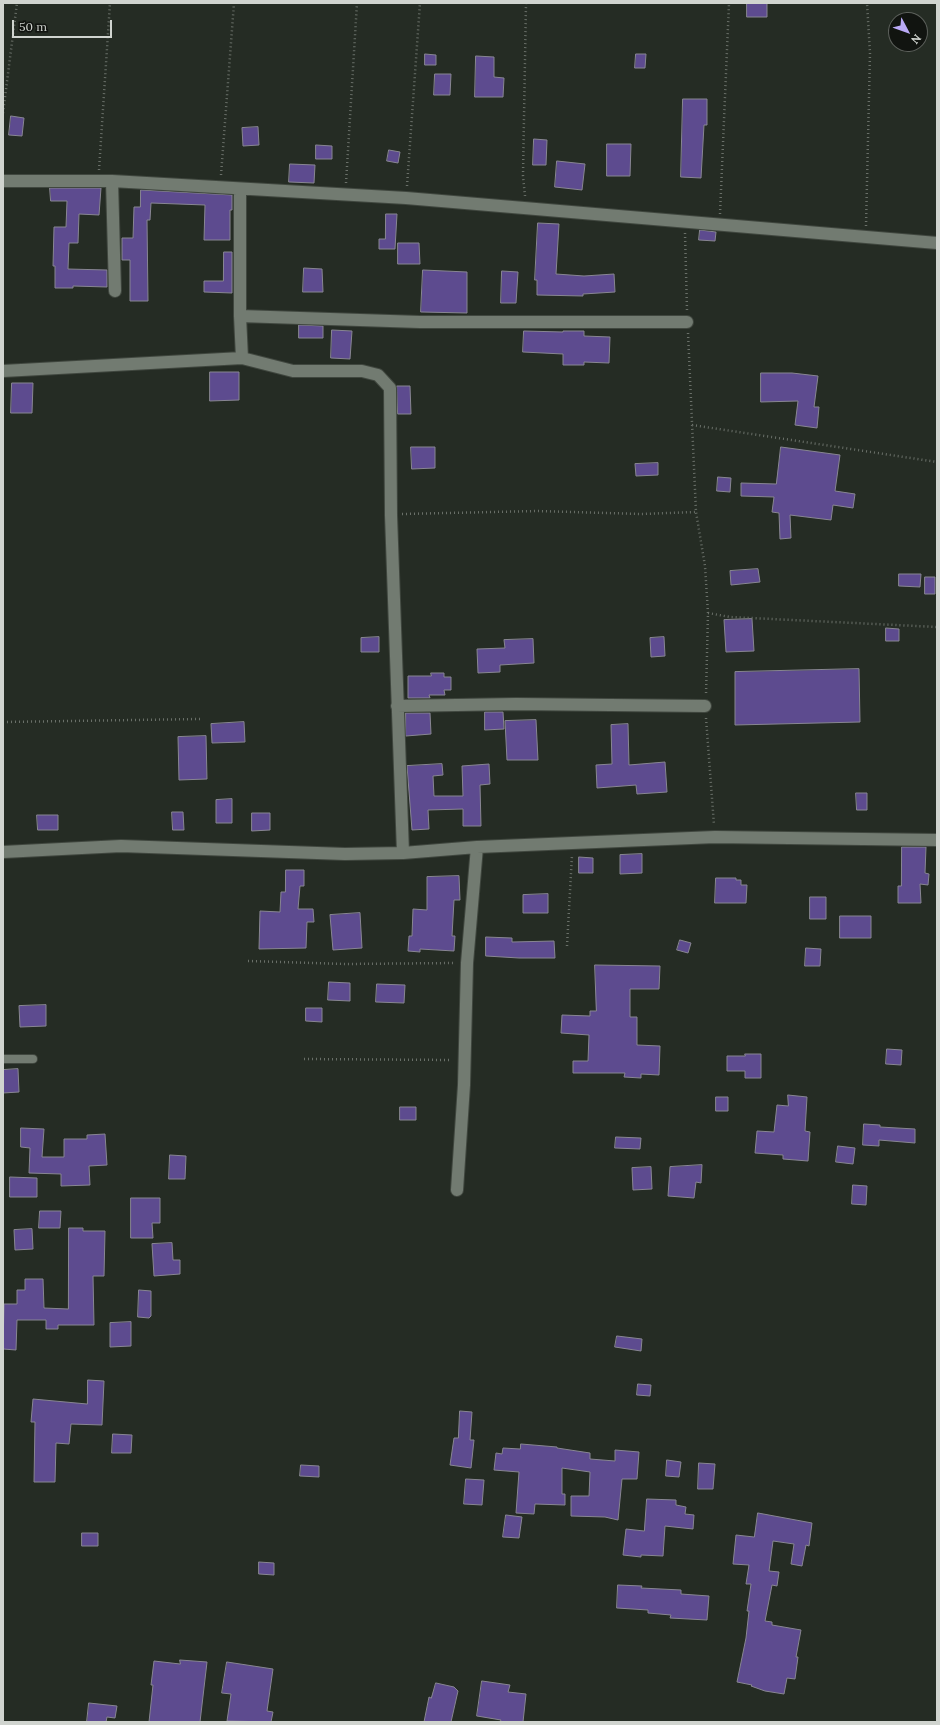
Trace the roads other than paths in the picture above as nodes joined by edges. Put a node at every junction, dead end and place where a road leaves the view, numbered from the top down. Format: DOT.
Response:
graph roads {
  1 [pos="3,181"];
  2 [pos="112,181"];
  3 [pos="240,189"];
  4 [pos="937,243"];
  5 [pos="114,291"];
  6 [pos="240,316"];
  7 [pos="687,322"];
  8 [pos="242,358"];
  9 [pos="3,371"];
  10 [pos="397,706"];
  11 [pos="705,706"];
  12 [pos="937,840"];
  13 [pos="477,847"];
  14 [pos="3,852"];
  15 [pos="403,853"];
  16 [pos="3,1059"];
  17 [pos="33,1059"];
  18 [pos="457,1190"];
  1 -- 2 [label="street"];
  2 -- 3 [label="street"];
  2 -- 5 [label="street"];
  3 -- 4 [label="street"];
  3 -- 6 [label="street"];
  6 -- 7 [label="street"];
  6 -- 8 [label="street"];
  8 -- 9 [label="street"];
  8 -- 10 [label="street"];
  10 -- 11 [label="street"];
  10 -- 15 [label="street"];
  12 -- 13 [label="street"];
  13 -- 15 [label="street"];
  13 -- 18 [label="street"];
  14 -- 15 [label="street"];
  16 -- 17 [label="lane"];
}
